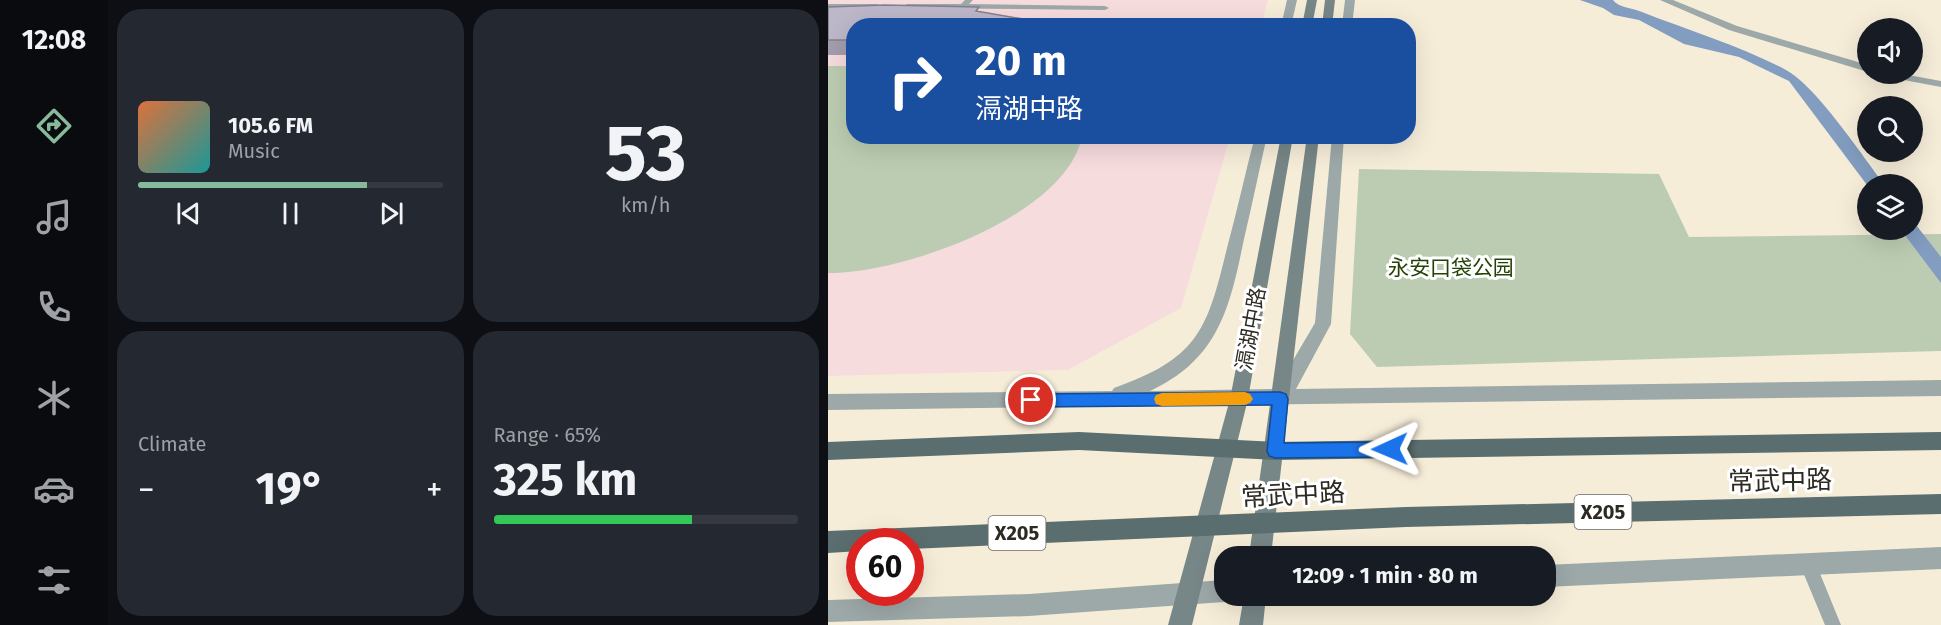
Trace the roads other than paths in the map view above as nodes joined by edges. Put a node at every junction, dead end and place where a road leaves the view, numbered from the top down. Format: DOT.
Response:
graph roads {
  1 [pos="1292,0"];
  2 [pos="1312,0"];
  3 [pos="1330,0"];
  4 [pos="1350,0"];
  5 [pos="1665,0"];
  6 [pos="966,3"];
  7 [pos="828,6"];
  8 [pos="884,6"];
  9 [pos="896,6"];
  10 [pos="1105,8"];
  11 [pos="1288,18"];
  12 [pos="1309,18"];
  13 [pos="1328,18"];
  14 [pos="1348,18"];
  15 [pos="1857,66"];
  16 [pos="1923,81"];
  17 [pos="1941,84"];
  18 [pos="1259,144"];
  19 [pos="1286,144"];
  20 [pos="1312,144"];
  21 [pos="1337,144"];
  22 [pos="1941,388"];
  23 [pos="1099,399"];
  24 [pos="1239,399"];
  25 [pos="1280,399"];
  26 [pos="828,402"];
  27 [pos="1941,441"];
  28 [pos="1226,449"];
  29 [pos="828,451"];
  30 [pos="1275,451"];
  31 [pos="1941,504"];
  32 [pos="1265,524"];
  33 [pos="1206,526"];
  34 [pos="828,542"];
  35 [pos="1262,546"];
  36 [pos="1941,558"];
  37 [pos="1808,565"];
  38 [pos="1556,576"];
  39 [pos="1214,592"];
  40 [pos="1188,593"];
  41 [pos="1254,606"];
  42 [pos="828,611"];
  43 [pos="1180,625"];
  44 [pos="1251,625"];
  45 [pos="1833,625"];
  1 -- 11 [label="street"];
  2 -- 12 [label="main road"];
  3 -- 13 [label="main road"];
  4 -- 14 [label="street"];
  5 -- 15 [label="street"];
  6 -- 9 [label="lane"];
  6 -- 10 [label="lane"];
  7 -- 8 [label="lane"];
  16 -- 17 [label="street"];
  18 -- 23 [label="street"];
  19 -- 24 [label="main road, 滆湖中路"];
  20 -- 25 [label="main road, 滆湖中路"];
  21 -- 25 [label="street"];
  22 -- 25 [label="street"];
  23 -- 24 [label="street"];
  23 -- 26 [label="street"];
  24 -- 25 [label="street"];
  24 -- 28 [label="main road, 滆湖中路"];
  25 -- 30 [label="main road, 滆湖中路"];
  27 -- 30 [label="main road, 常武中路"];
  28 -- 29 [label="main road, 常武中路"];
  28 -- 30 [label="main road, 常武中路"];
  28 -- 33 [label="main road, 滆湖中路"];
  30 -- 32 [label="main road, 滆湖中路"];
  31 -- 32 [label="main road, 常武中路 / X205"];
  32 -- 33 [label="main road, 常武中路 / X205"];
  32 -- 35 [label="main road, 滆湖中路"];
  33 -- 34 [label="main road, 常武中路 / X205"];
  33 -- 40 [label="main road, 滆湖中路"];
  36 -- 37 [label="street"];
  37 -- 38 [label="street"];
  37 -- 45 [label="lane"];
  39 -- 40 [label="street"];
  40 -- 42 [label="street"];
  40 -- 43 [label="main road, 滆湖中路"];
  41 -- 44 [label="main road"];
}
